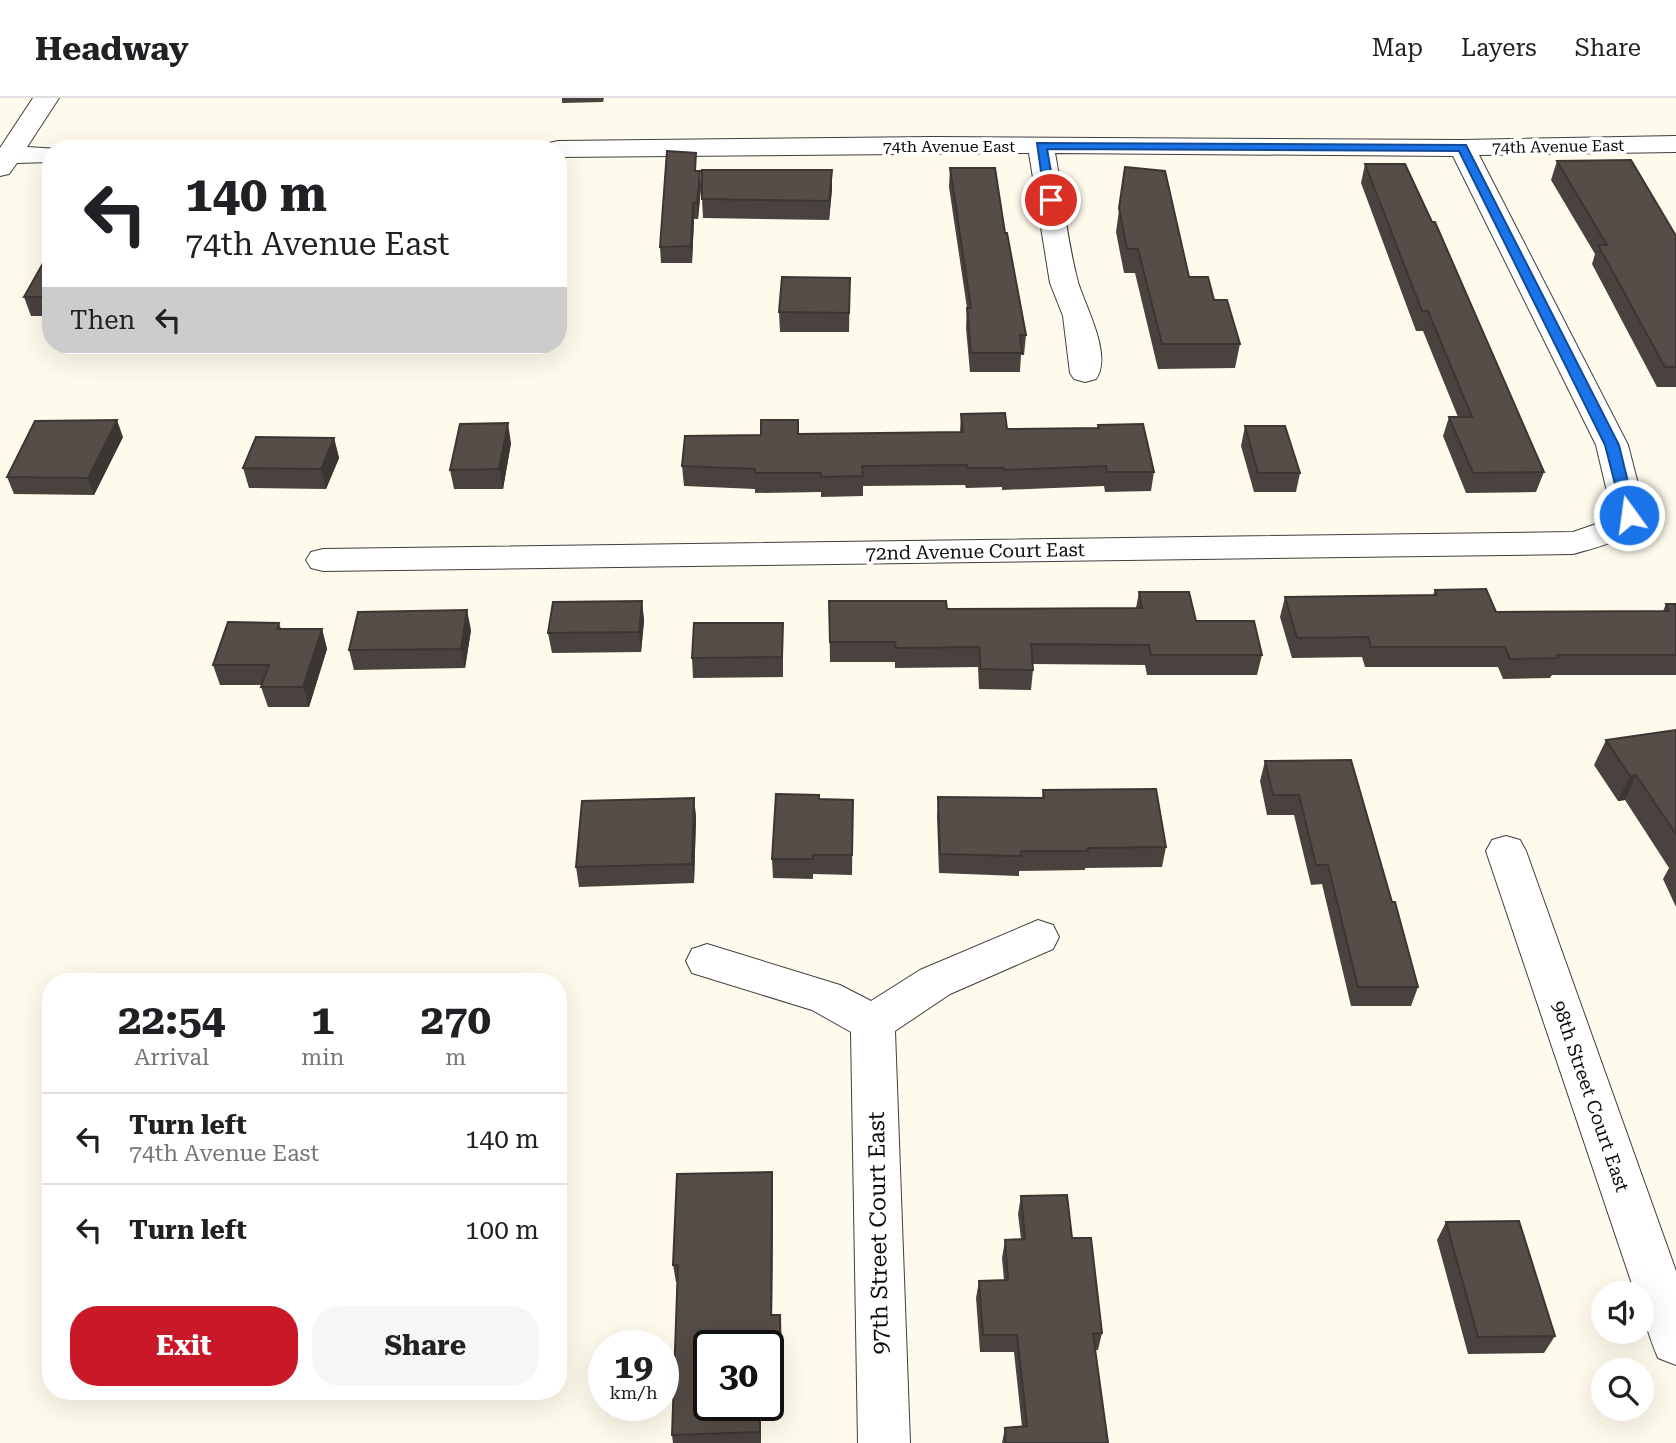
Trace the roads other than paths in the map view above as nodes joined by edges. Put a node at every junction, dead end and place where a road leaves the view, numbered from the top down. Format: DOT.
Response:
graph roads {
  1 [pos="46,98"];
  2 [pos="1676,145"];
  3 [pos="1041,146"];
  4 [pos="1462,148"];
  5 [pos="567,149"];
  6 [pos="42,155"];
  7 [pos="4,161"];
  8 [pos="1086,373"];
  9 [pos="323,560"];
  10 [pos="1506,851"];
  11 [pos="1038,937"];
  12 [pos="707,961"];
  13 [pos="873,1023"];
  14 [pos="1676,1341"];
  15 [pos="884,1443"];
  1 -- 7 [label="street"];
  2 -- 4 [label="street, 74th Avenue East"];
  3 -- 4 [label="street, 74th Avenue East"];
  3 -- 5 [label="street, 74th Avenue East"];
  3 -- 8 [label="street"];
  4 -- 9 [label="street, 72nd Avenue Court East"];
  6 -- 7 [label="street"];
  10 -- 14 [label="street, 98th Street Court East"];
  11 -- 13 [label="street"];
  12 -- 13 [label="street"];
  13 -- 15 [label="street, 97th Street Court East"];
}
